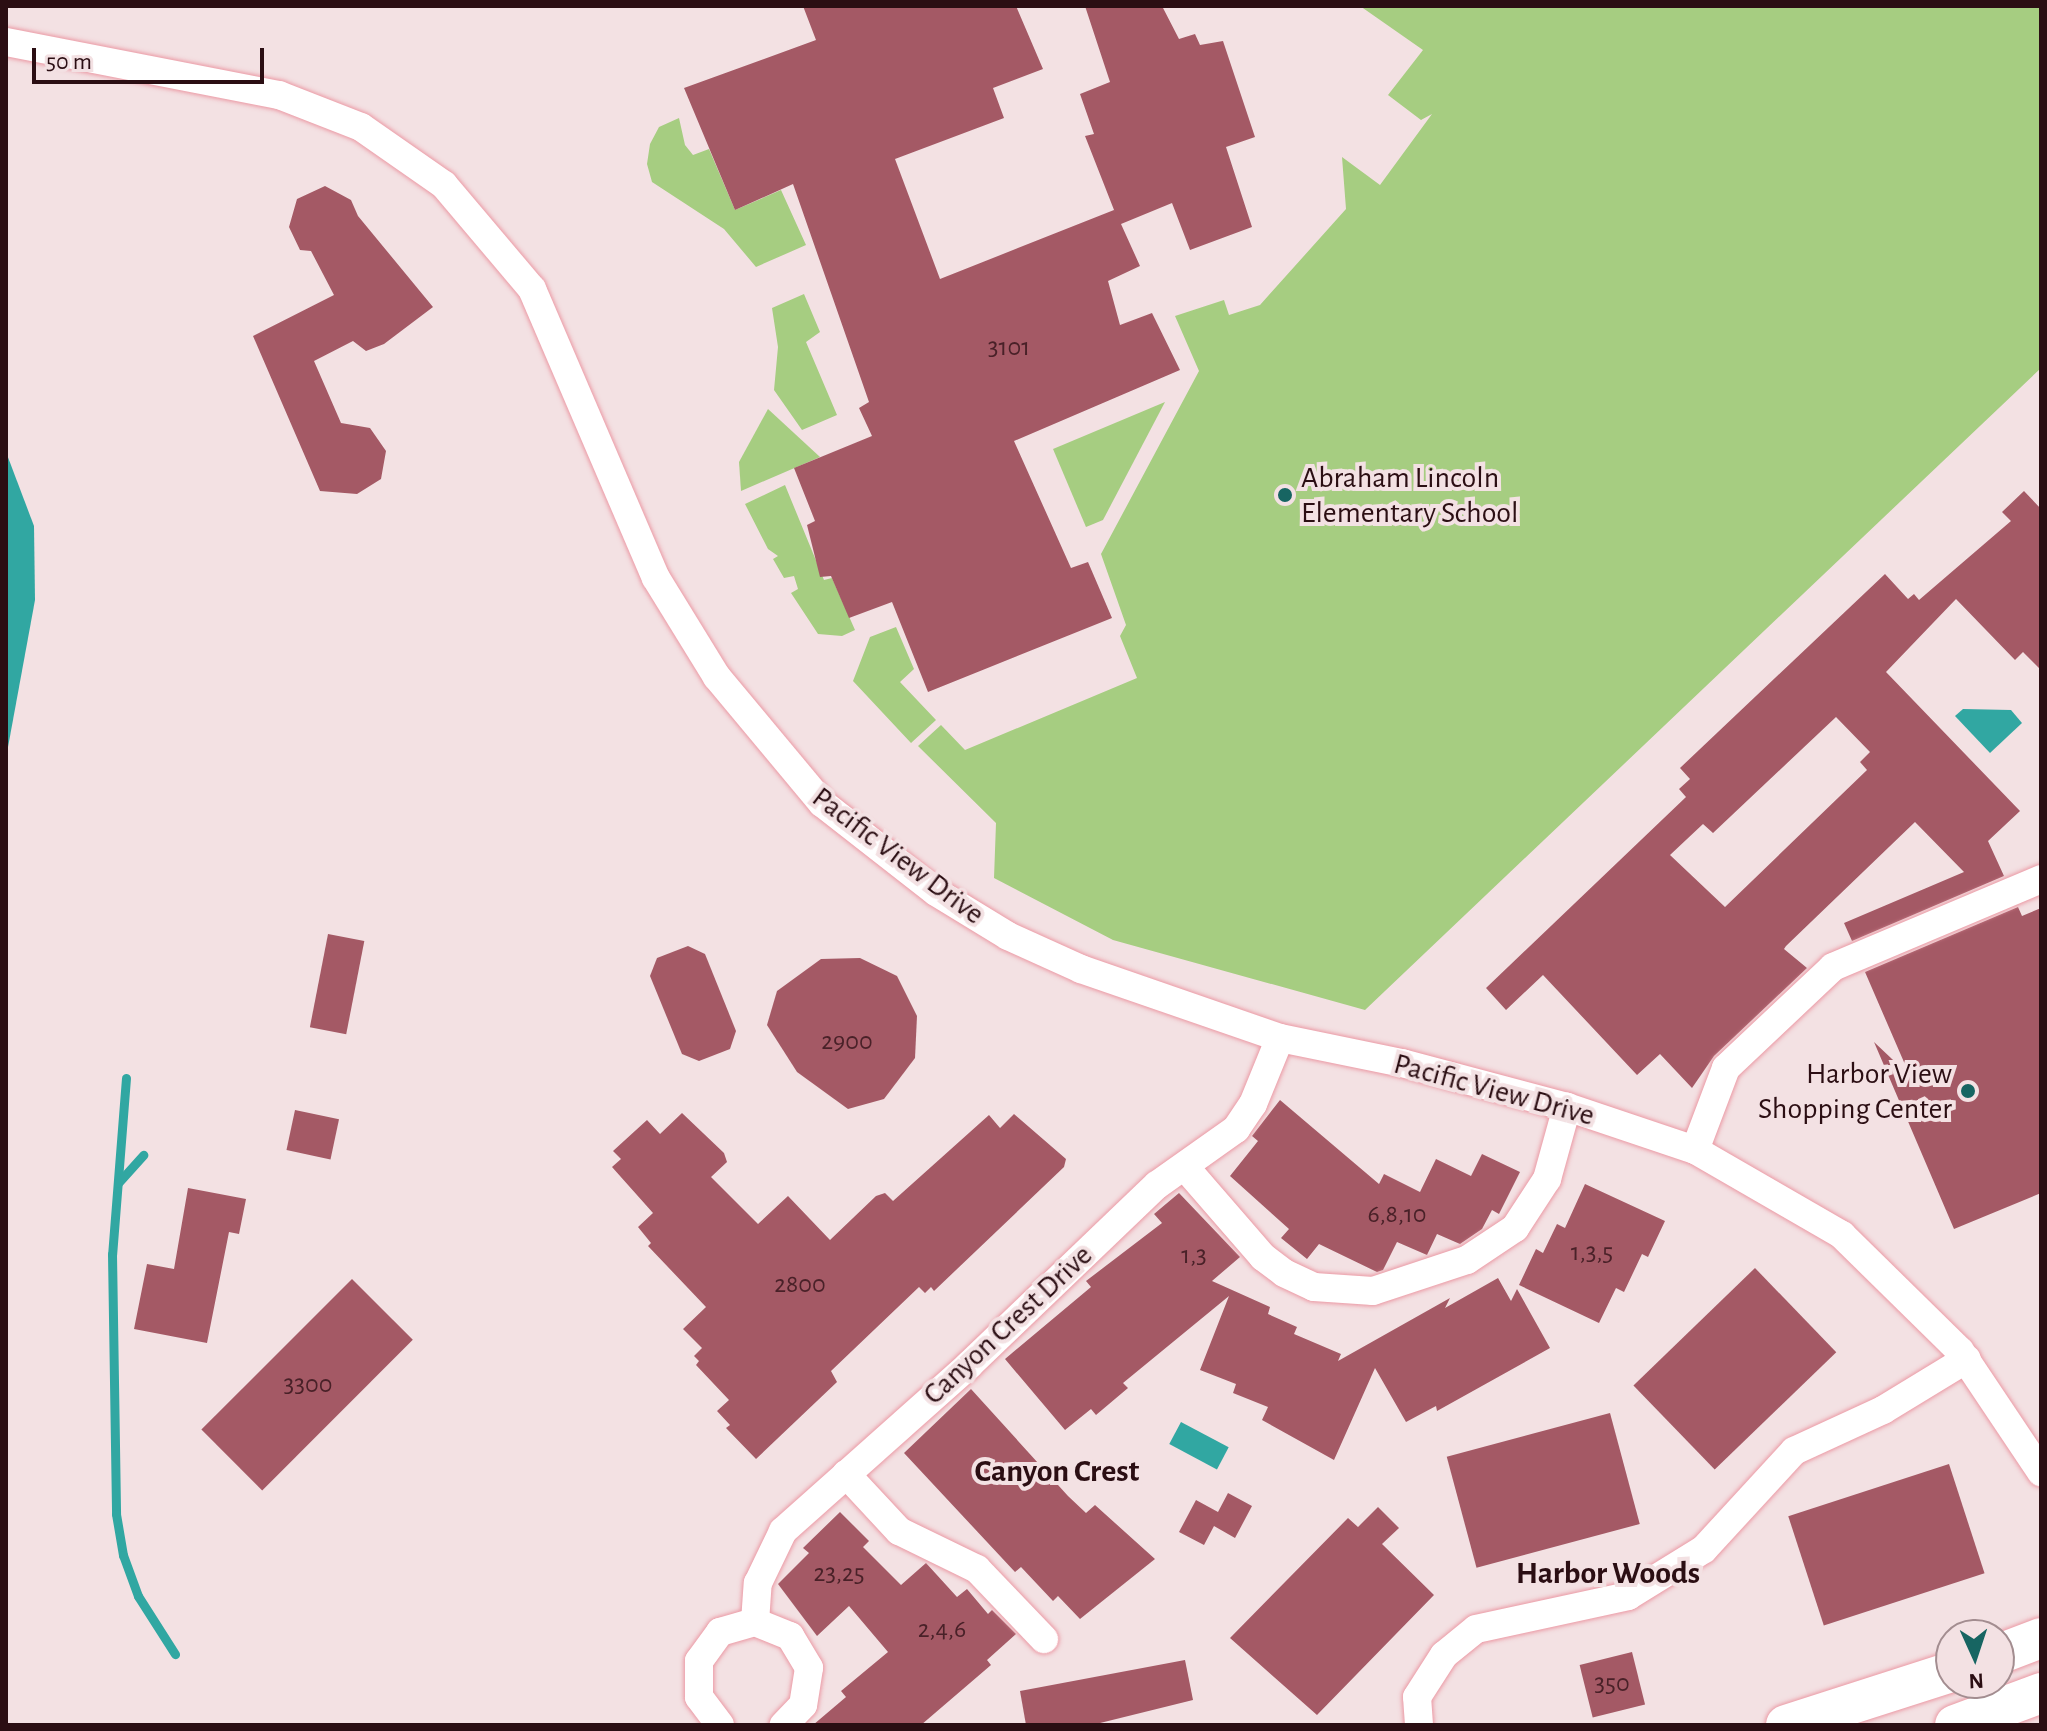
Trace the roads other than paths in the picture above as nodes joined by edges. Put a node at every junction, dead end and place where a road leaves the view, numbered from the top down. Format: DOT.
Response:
graph roads {
  1 [pos="6,42"];
  2 [pos="2041,879"];
  3 [pos="1280,1038"];
  4 [pos="1567,1107"];
  5 [pos="1695,1150"];
  6 [pos="1185,1167"];
  7 [pos="1967,1359"];
  8 [pos="2041,1472"];
  9 [pos="846,1474"];
  10 [pos="755,1622"];
  11 [pos="2041,1638"];
  12 [pos="1044,1639"];
  13 [pos="2015,1648"];
  14 [pos="1935,1677"];
  15 [pos="2041,1693"];
  16 [pos="720,1725"];
  17 [pos="784,1725"];
  18 [pos="1419,1725"];
  19 [pos="1786,1725"];
  20 [pos="1955,1725"];
  1 -- 3 [label="street, Pacific View Drive"];
  2 -- 5 [label="street"];
  3 -- 4 [label="street, Pacific View Drive"];
  3 -- 6 [label="street, Canyon Crest Drive"];
  4 -- 5 [label="street, Pacific View Drive"];
  4 -- 6 [label="street"];
  5 -- 7 [label="street, Pacific View Drive"];
  6 -- 9 [label="street, Canyon Crest Drive"];
  7 -- 8 [label="street, Pacific View Drive"];
  7 -- 18 [label="street"];
  9 -- 10 [label="street, Canyon Crest Drive"];
  9 -- 12 [label="street"];
  10 -- 16 [label="street"];
  10 -- 17 [label="street"];
  11 -- 13 [label="main road"];
  14 -- 19 [label="main road"];
  15 -- 20 [label="main road"];
}
